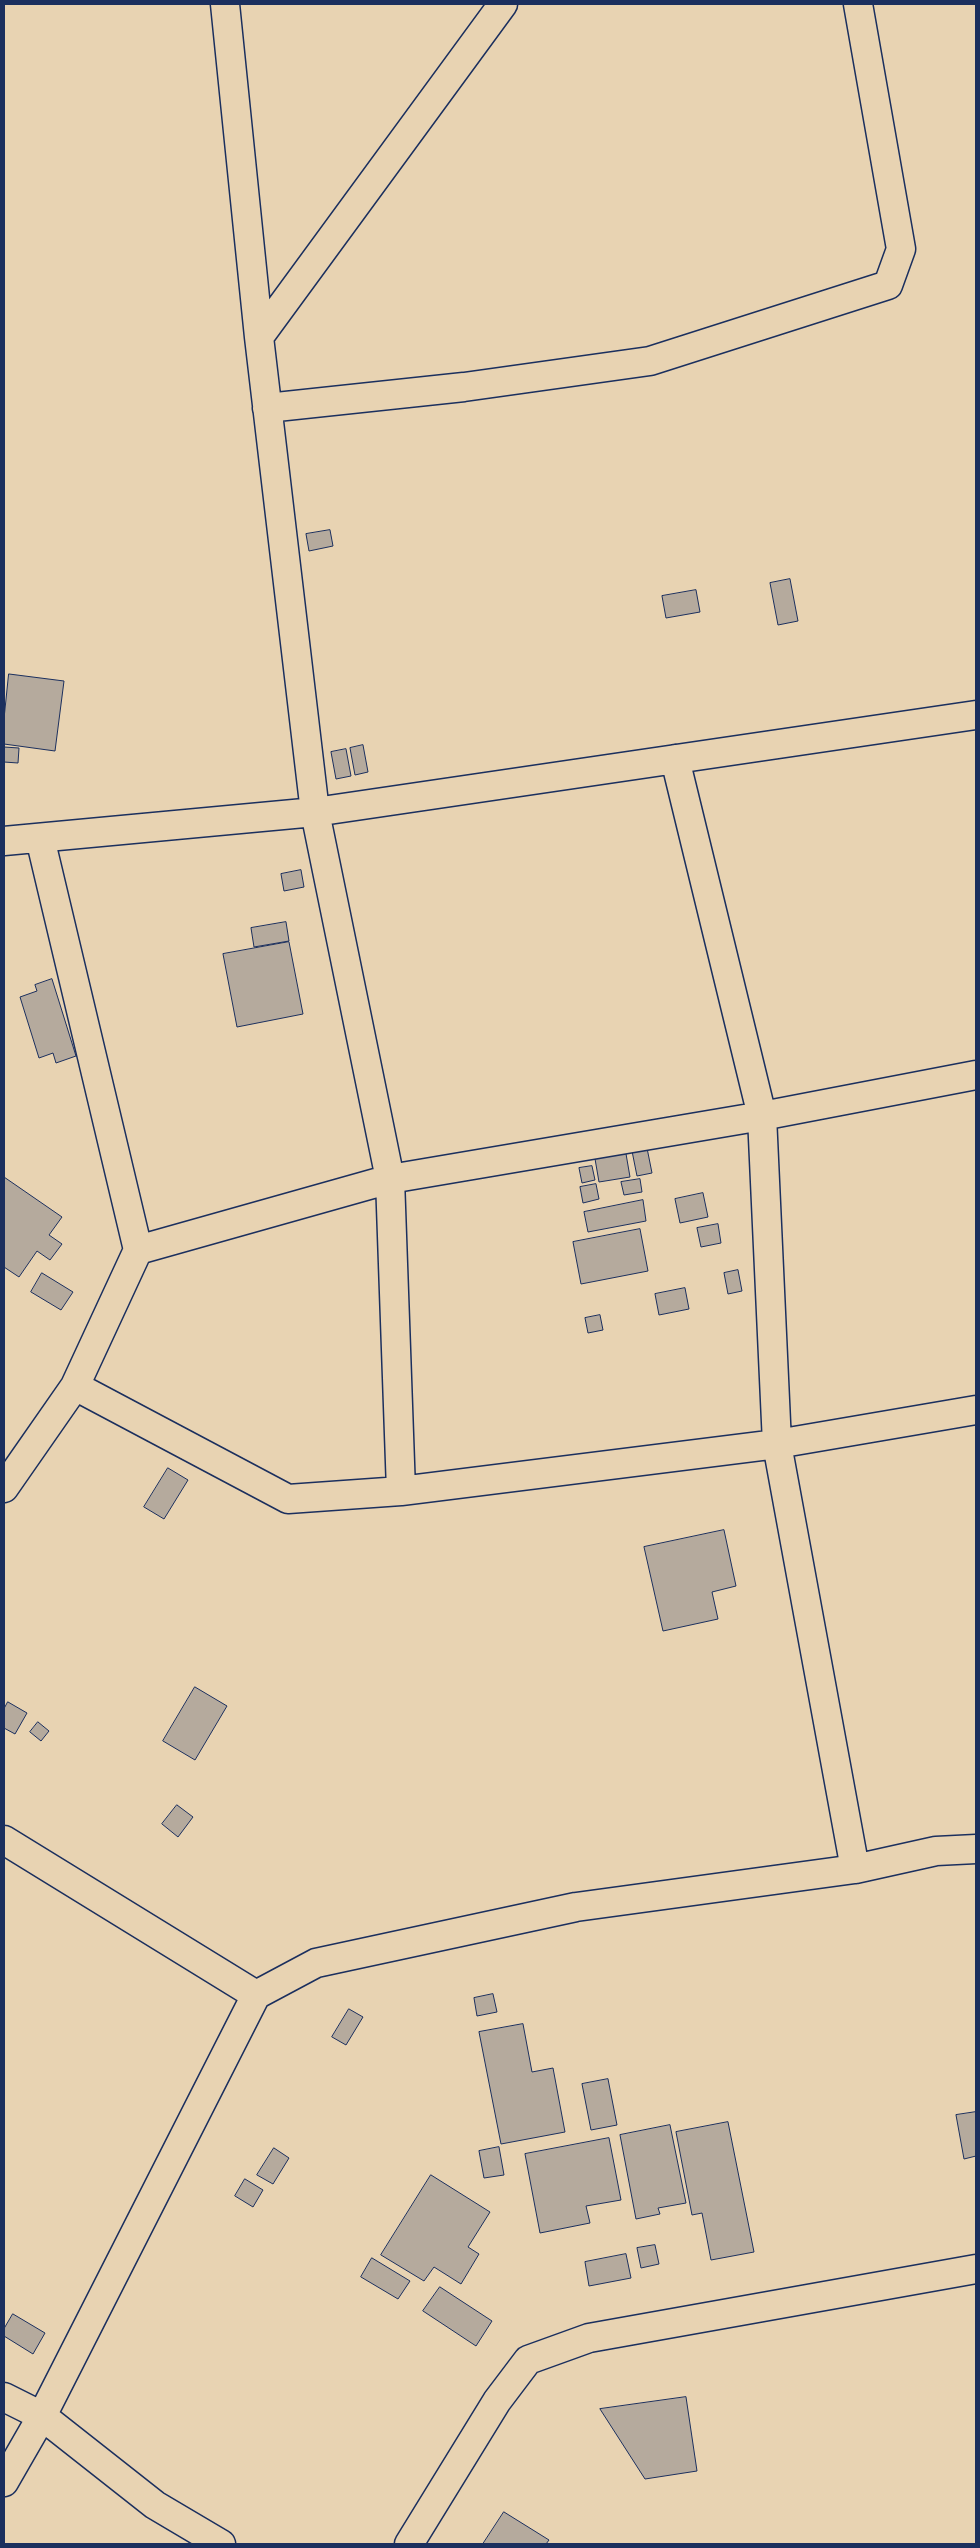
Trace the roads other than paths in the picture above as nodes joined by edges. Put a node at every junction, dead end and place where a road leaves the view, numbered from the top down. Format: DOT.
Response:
graph roads {
  1 [pos="225,4"];
  2 [pos="503,4"];
  3 [pos="858,4"];
  4 [pos="259,337"];
  5 [pos="267,408"];
  6 [pos="976,715"];
  7 [pos="675,759"];
  8 [pos="315,812"];
  9 [pos="40,838"];
  10 [pos="4,841"];
  11 [pos="976,1075"];
  12 [pos="762,1116"];
  13 [pos="390,1179"];
  14 [pos="138,1250"];
  15 [pos="75,1386"];
  16 [pos="976,1410"];
  17 [pos="777,1444"];
  18 [pos="4,1488"];
  19 [pos="401,1492"];
  20 [pos="4,1840"];
  21 [pos="976,1849"];
  22 [pos="855,1869"];
  23 [pos="256,1995"];
  24 [pos="976,2269"];
  25 [pos="4,2397"];
  26 [pos="42,2416"];
  27 [pos="4,2482"];
  28 [pos="221,2544"];
  29 [pos="409,2544"];
  1 -- 4 [label="street"];
  2 -- 4 [label="street"];
  3 -- 5 [label="street"];
  4 -- 5 [label="street"];
  5 -- 8 [label="street"];
  6 -- 7 [label="street"];
  7 -- 8 [label="street"];
  7 -- 12 [label="street"];
  8 -- 9 [label="street"];
  8 -- 13 [label="street"];
  9 -- 10 [label="street"];
  9 -- 14 [label="street"];
  11 -- 12 [label="street"];
  12 -- 13 [label="street"];
  12 -- 17 [label="street"];
  13 -- 14 [label="street"];
  13 -- 19 [label="street"];
  14 -- 15 [label="street"];
  15 -- 18 [label="street"];
  15 -- 19 [label="street"];
  16 -- 17 [label="street"];
  17 -- 19 [label="street"];
  17 -- 22 [label="street"];
  20 -- 23 [label="street"];
  21 -- 22 [label="street"];
  22 -- 23 [label="street"];
  23 -- 26 [label="street"];
  24 -- 29 [label="street"];
  25 -- 26 [label="street"];
  26 -- 27 [label="street"];
  26 -- 28 [label="street"];
}
